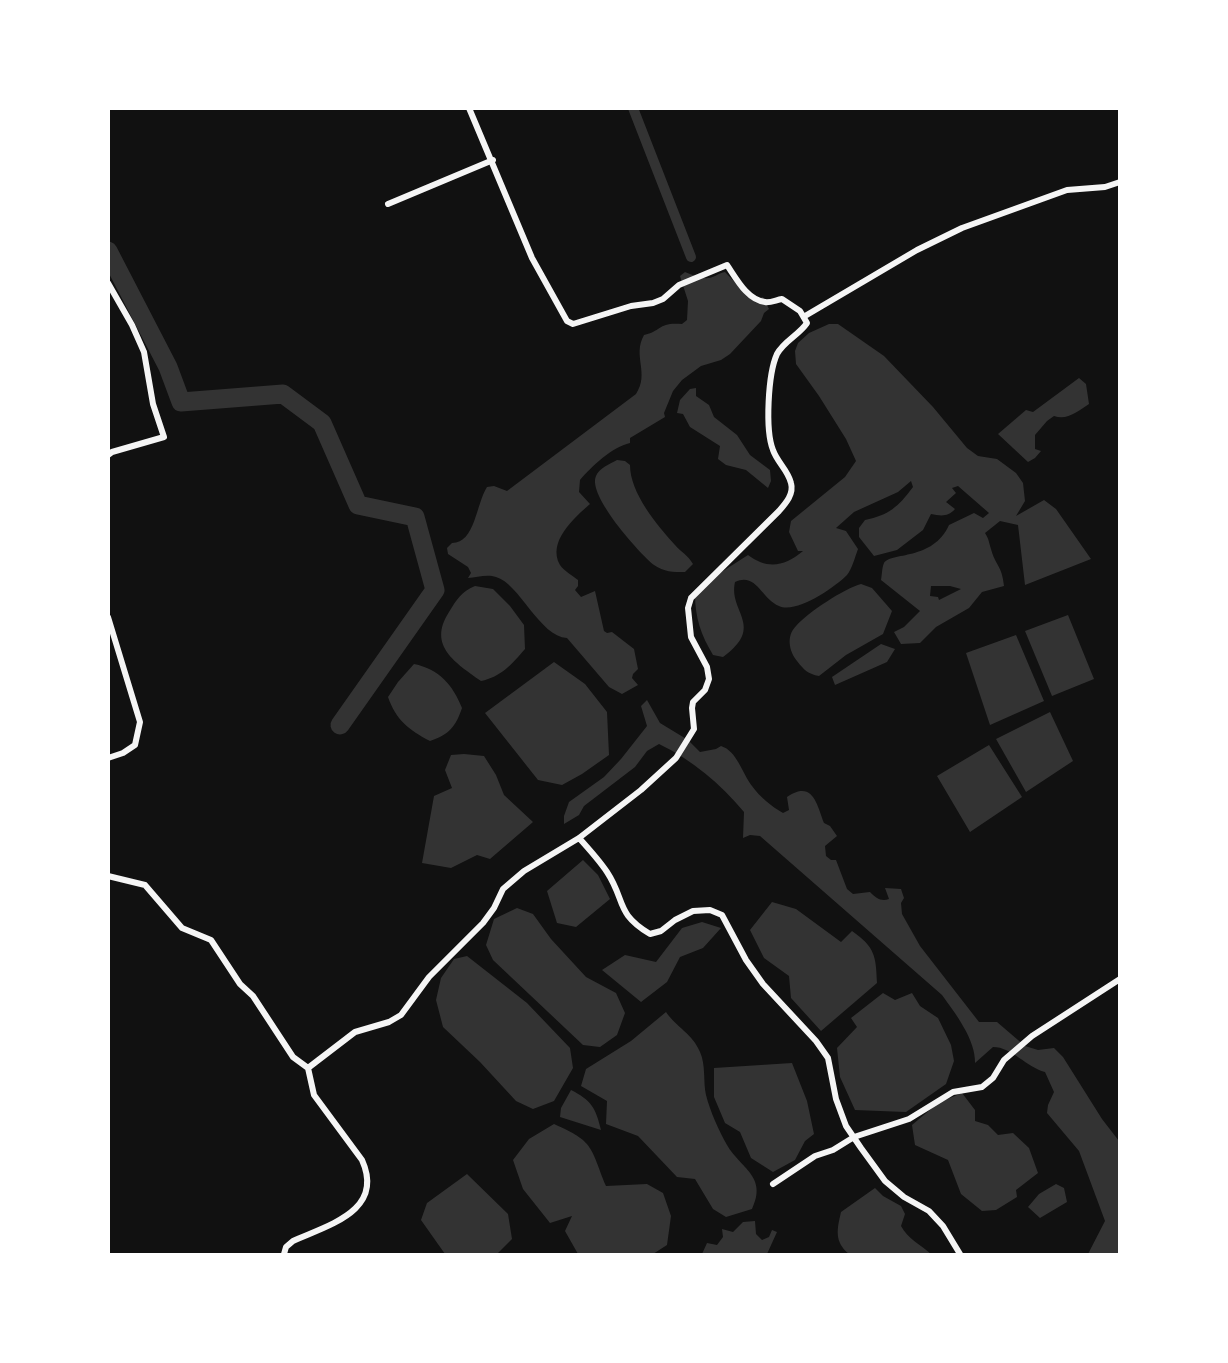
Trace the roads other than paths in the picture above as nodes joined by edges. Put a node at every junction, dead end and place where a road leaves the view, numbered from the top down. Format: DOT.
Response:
graph roads {
  1 [pos="469,108"];
  2 [pos="493,160"];
  3 [pos="1119,182"];
  4 [pos="387,204"];
  5 [pos="108,283"];
  6 [pos="805,316"];
  7 [pos="108,455"];
  8 [pos="108,617"];
  9 [pos="108,758"];
  10 [pos="579,838"];
  11 [pos="108,876"];
  12 [pos="1119,979"];
  13 [pos="308,1068"];
  14 [pos="854,1137"];
  15 [pos="773,1184"];
  16 [pos="284,1255"];
  17 [pos="960,1255"];
  1 -- 2 [label="street"];
  2 -- 4 [label="street"];
  2 -- 6 [label="street"];
  3 -- 6 [label="street"];
  5 -- 7 [label="street"];
  6 -- 10 [label="street"];
  8 -- 9 [label="street"];
  10 -- 13 [label="street"];
  10 -- 14 [label="street"];
  11 -- 13 [label="street"];
  12 -- 14 [label="street"];
  13 -- 16 [label="street"];
  14 -- 15 [label="street"];
  14 -- 17 [label="street"];
}
